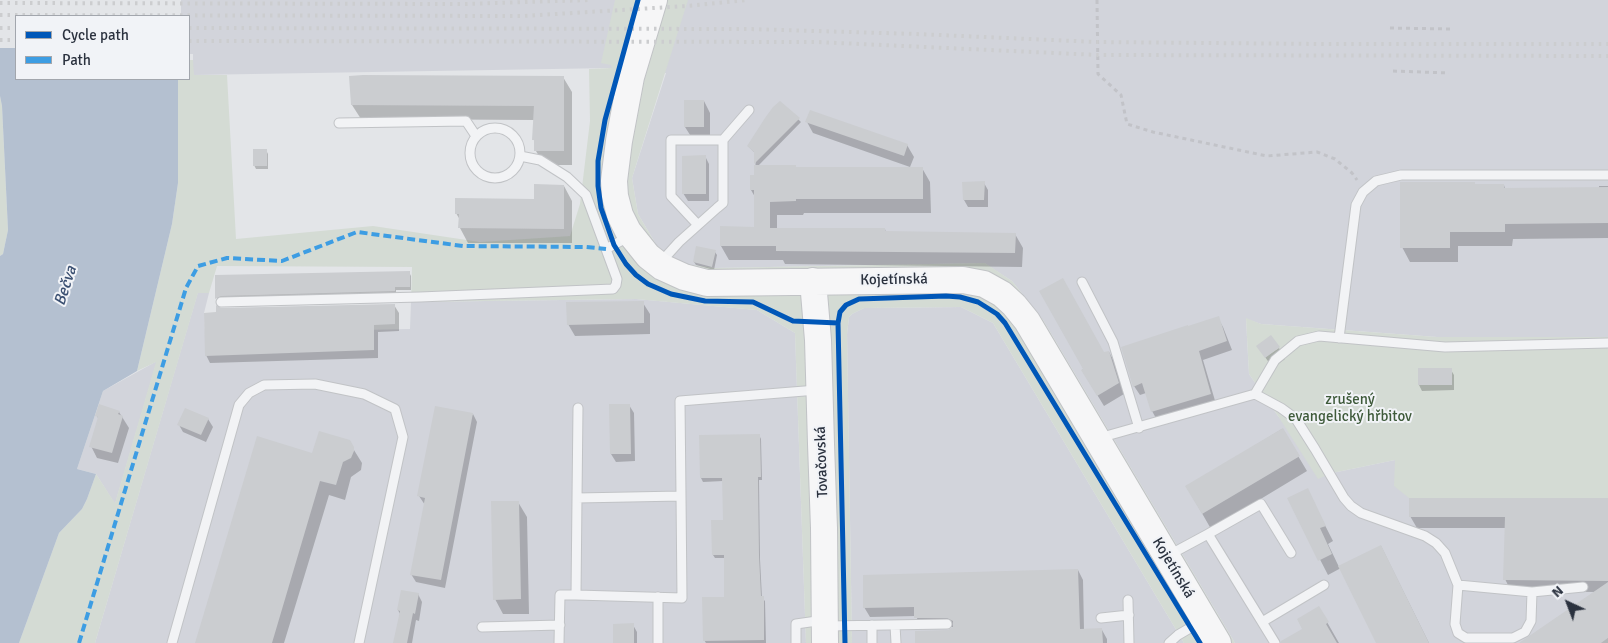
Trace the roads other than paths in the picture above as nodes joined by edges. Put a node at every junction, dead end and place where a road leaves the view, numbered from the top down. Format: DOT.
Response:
graph roads {
  1 [pos="654,0"];
  2 [pos="749,110"];
  3 [pos="339,123"];
  4 [pos="476,136"];
  5 [pos="723,140"];
  6 [pos="520,156"];
  7 [pos="1608,175"];
  8 [pos="698,225"];
  9 [pos="632,236"];
  10 [pos="606,249"];
  11 [pos="659,265"];
  12 [pos="813,281"];
  13 [pos="1082,282"];
  14 [pos="221,302"];
  15 [pos="1339,338"];
  16 [pos="1608,343"];
  17 [pos="819,390"];
  18 [pos="1255,394"];
  19 [pos="578,408"];
  20 [pos="1139,428"];
  21 [pos="1097,439"];
  22 [pos="681,496"];
  23 [pos="577,498"];
  24 [pos="1208,534"];
  25 [pos="1290,553"];
  26 [pos="1166,556"];
  27 [pos="1324,585"];
  28 [pos="1458,585"];
  29 [pos="1583,587"];
  30 [pos="1532,592"];
  31 [pos="576,595"];
  32 [pos="658,597"];
  33 [pos="1128,600"];
  34 [pos="1129,615"];
  35 [pos="1101,618"];
  36 [pos="1262,622"];
  37 [pos="948,624"];
  38 [pos="560,625"];
  39 [pos="872,625"];
  40 [pos="895,625"];
  41 [pos="482,627"];
  42 [pos="824,630"];
  43 [pos="1213,637"];
  44 [pos="172,643"];
  45 [pos="359,643"];
  46 [pos="559,643"];
  47 [pos="658,643"];
  48 [pos="796,643"];
  49 [pos="872,643"];
  50 [pos="896,643"];
  51 [pos="1129,643"];
  52 [pos="1169,643"];
  53 [pos="1275,643"];
  1 -- 9 [label="main road, Kojetínská"];
  2 -- 5 [label="lane"];
  3 -- 4 [label="lane"];
  4 -- 6 [label="lane"];
  4 -- 6 [label="lane"];
  5 -- 8 [label="lane"];
  5 -- 8 [label="lane"];
  6 -- 10 [label="lane"];
  7 -- 15 [label="lane"];
  8 -- 11 [label="lane"];
  9 -- 10 [label="lane"];
  9 -- 11 [label="main road, Kojetínská"];
  10 -- 14 [label="lane"];
  11 -- 12 [label="main road, Kojetínská"];
  12 -- 17 [label="main road, Tovačovská"];
  12 -- 21 [label="main road, Kojetínská"];
  13 -- 20 [label="lane"];
  15 -- 16 [label="lane"];
  15 -- 18 [label="lane"];
  17 -- 22 [label="lane"];
  17 -- 42 [label="main road, Tovačovská"];
  18 -- 20 [label="lane"];
  18 -- 28 [label="lane"];
  19 -- 23 [label="lane"];
  20 -- 21 [label="lane"];
  21 -- 26 [label="main road, Kojetínská"];
  22 -- 23 [label="lane"];
  22 -- 32 [label="lane"];
  23 -- 31 [label="lane"];
  24 -- 25 [label="lane"];
  24 -- 26 [label="lane"];
  24 -- 36 [label="lane"];
  26 -- 43 [label="main road, Kojetínská"];
  27 -- 36 [label="lane"];
  28 -- 30 [label="lane"];
  28 -- 30 [label="lane"];
  29 -- 30 [label="lane"];
  31 -- 32 [label="lane"];
  31 -- 38 [label="lane"];
  32 -- 47 [label="lane"];
  33 -- 34 [label="lane"];
  34 -- 35 [label="lane"];
  34 -- 51 [label="lane"];
  36 -- 53 [label="lane"];
  37 -- 40 [label="lane"];
  38 -- 41 [label="lane"];
  38 -- 46 [label="lane"];
  39 -- 40 [label="lane"];
  39 -- 42 [label="lane"];
  39 -- 49 [label="lane"];
  40 -- 50 [label="lane"];
  42 -- 48 [label="lane"];
  43 -- 52 [label="lane"];
  44 -- 45 [label="lane"];
}
